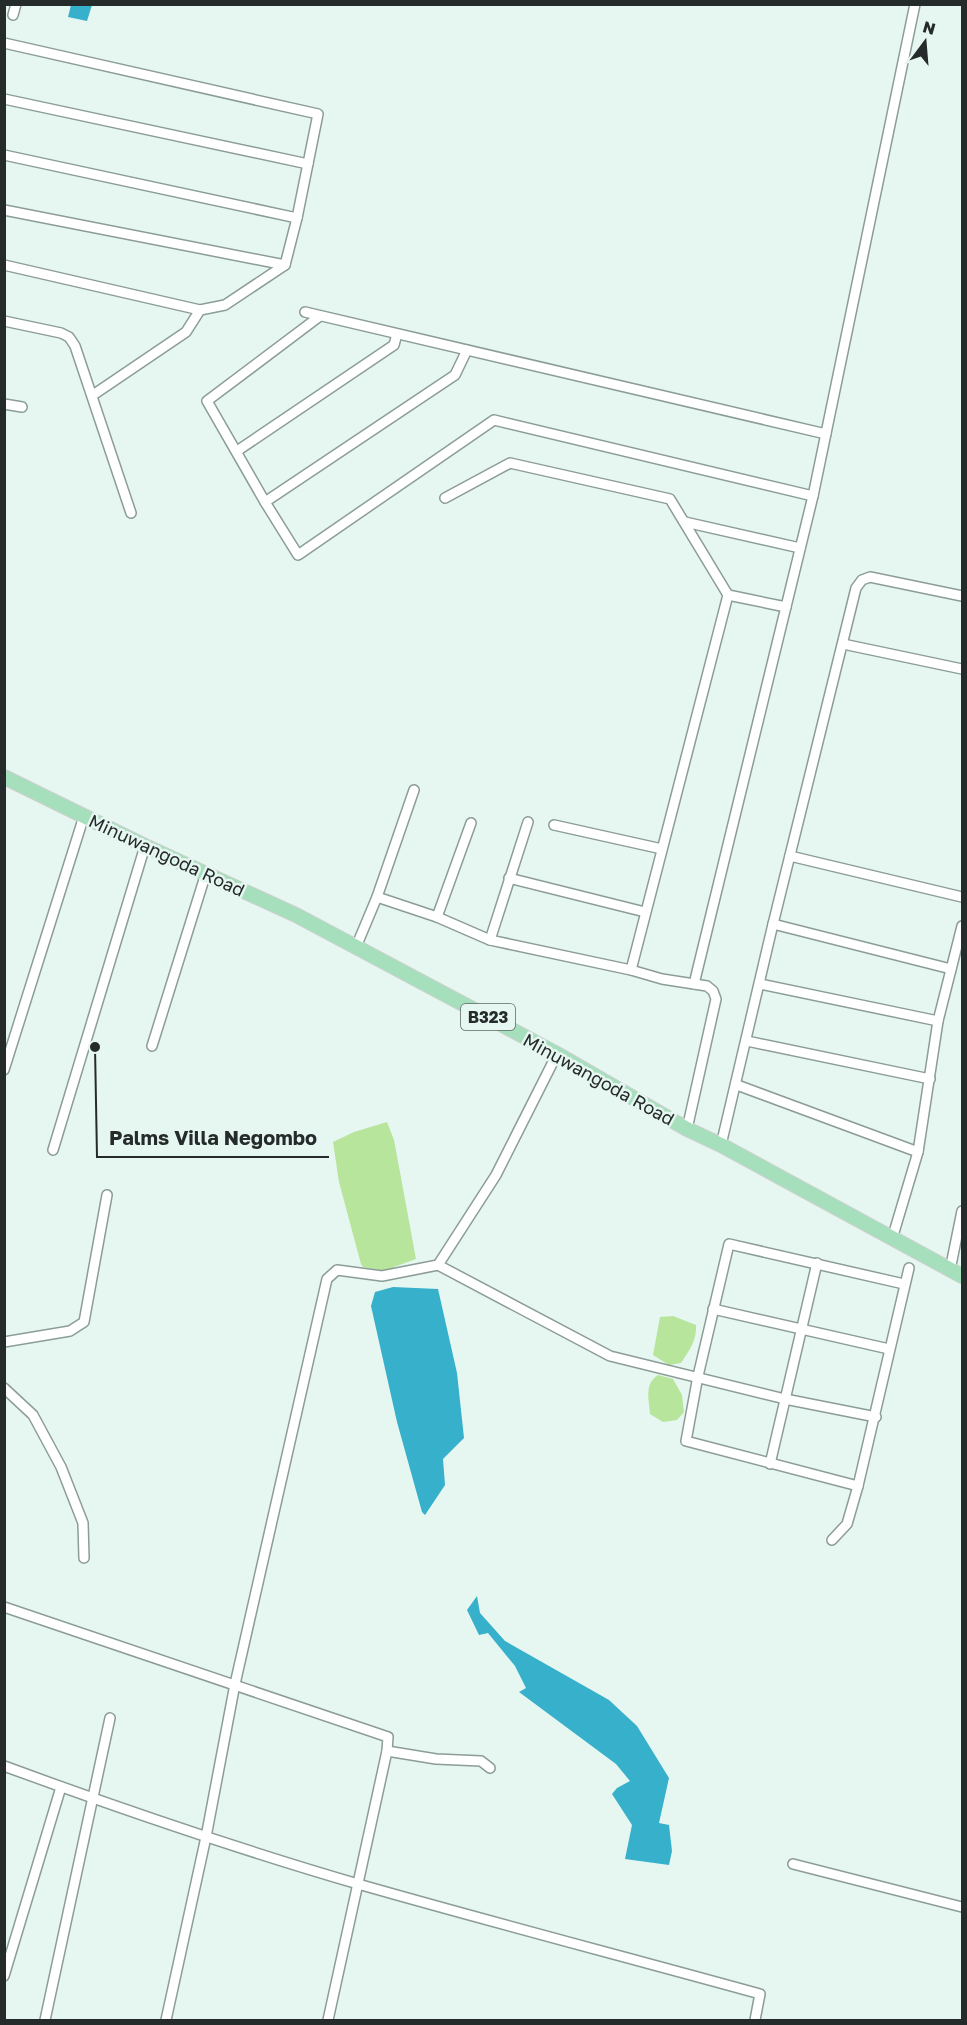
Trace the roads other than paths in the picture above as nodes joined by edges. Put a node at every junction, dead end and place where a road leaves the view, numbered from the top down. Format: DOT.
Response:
graph roads {
  1 [pos="16,4"];
  2 [pos="915,4"];
  3 [pos="13,15"];
  4 [pos="4,44"];
  5 [pos="4,99"];
  6 [pos="4,155"];
  7 [pos="308,164"];
  8 [pos="4,210"];
  9 [pos="297,218"];
  10 [pos="4,264"];
  11 [pos="285,265"];
  12 [pos="200,310"];
  13 [pos="305,312"];
  14 [pos="320,316"];
  15 [pos="4,321"];
  16 [pos="397,334"];
  17 [pos="467,350"];
  18 [pos="93,395"];
  19 [pos="4,404"];
  20 [pos="22,407"];
  21 [pos="826,434"];
  22 [pos="237,451"];
  23 [pos="813,496"];
  24 [pos="445,498"];
  25 [pos="265,502"];
  26 [pos="131,513"];
  27 [pos="685,522"];
  28 [pos="800,548"];
  29 [pos="728,595"];
  30 [pos="963,596"];
  31 [pos="786,607"];
  32 [pos="843,644"];
  33 [pos="963,669"];
  34 [pos="4,777"];
  35 [pos="414,790"];
  36 [pos="84,816"];
  37 [pos="528,822"];
  38 [pos="471,823"];
  39 [pos="554,825"];
  40 [pos="146,846"];
  41 [pos="662,849"];
  42 [pos="790,856"];
  43 [pos="206,873"];
  44 [pos="509,878"];
  45 [pos="377,897"];
  46 [pos="963,897"];
  47 [pos="645,912"];
  48 [pos="437,917"];
  49 [pos="773,924"];
  50 [pos="963,926"];
  51 [pos="489,940"];
  52 [pos="356,947"];
  53 [pos="951,969"];
  54 [pos="631,970"];
  55 [pos="694,984"];
  56 [pos="760,984"];
  57 [pos="938,1021"];
  58 [pos="747,1041"];
  59 [pos="152,1046"];
  60 [pos="557,1054"];
  61 [pos="4,1070"];
  62 [pos="930,1079"];
  63 [pos="736,1085"];
  64 [pos="687,1129"];
  65 [pos="721,1145"];
  66 [pos="53,1150"];
  67 [pos="918,1152"];
  68 [pos="107,1195"];
  69 [pos="963,1212"];
  70 [pos="892,1239"];
  71 [pos="817,1263"];
  72 [pos="438,1265"];
  73 [pos="909,1268"];
  74 [pos="950,1270"];
  75 [pos="963,1276"];
  76 [pos="904,1284"];
  77 [pos="713,1309"];
  78 [pos="801,1329"];
  79 [pos="4,1342"];
  80 [pos="889,1349"];
  81 [pos="698,1377"];
  82 [pos="4,1388"];
  83 [pos="785,1399"];
  84 [pos="876,1417"];
  85 [pos="770,1464"];
  86 [pos="858,1486"];
  87 [pos="832,1540"];
  88 [pos="84,1558"];
  89 [pos="4,1607"];
  90 [pos="235,1684"];
  91 [pos="110,1718"];
  92 [pos="387,1751"];
  93 [pos="4,1767"];
  94 [pos="490,1768"];
  95 [pos="60,1787"];
  96 [pos="92,1799"];
  97 [pos="206,1837"];
  98 [pos="794,1864"];
  99 [pos="357,1884"];
  100 [pos="963,1907"];
  101 [pos="4,1976"];
  102 [pos="45,2020"];
  103 [pos="166,2020"];
  104 [pos="328,2020"];
  105 [pos="755,2020"];
  1 -- 3 [label="street"];
  2 -- 21 [label="street"];
  4 -- 7 [label="street"];
  5 -- 7 [label="street"];
  6 -- 9 [label="street"];
  7 -- 9 [label="street"];
  8 -- 11 [label="street"];
  9 -- 11 [label="street"];
  10 -- 12 [label="street"];
  11 -- 12 [label="street"];
  12 -- 18 [label="street"];
  13 -- 14 [label="street"];
  14 -- 16 [label="street"];
  14 -- 22 [label="street"];
  15 -- 18 [label="street"];
  16 -- 17 [label="street"];
  16 -- 22 [label="street"];
  17 -- 21 [label="street"];
  17 -- 25 [label="street"];
  18 -- 26 [label="street"];
  19 -- 20 [label="street"];
  21 -- 23 [label="street"];
  22 -- 25 [label="street"];
  23 -- 25 [label="street"];
  23 -- 28 [label="street"];
  24 -- 27 [label="street"];
  27 -- 28 [label="street"];
  27 -- 29 [label="street"];
  28 -- 31 [label="street"];
  29 -- 31 [label="street"];
  29 -- 41 [label="street"];
  30 -- 32 [label="street"];
  31 -- 55 [label="street"];
  32 -- 33 [label="street"];
  32 -- 42 [label="street"];
  34 -- 36 [label="main road, Minuwangoda Road / B323"];
  35 -- 45 [label="street"];
  36 -- 40 [label="main road, Minuwangoda Road / B323"];
  36 -- 61 [label="street"];
  37 -- 44 [label="street"];
  38 -- 48 [label="street"];
  39 -- 41 [label="street"];
  40 -- 43 [label="main road, Minuwangoda Road / B323"];
  40 -- 66 [label="street"];
  41 -- 47 [label="street"];
  42 -- 46 [label="street"];
  42 -- 49 [label="street"];
  43 -- 52 [label="main road, Minuwangoda Road / B323"];
  43 -- 59 [label="street"];
  44 -- 47 [label="street"];
  44 -- 51 [label="street"];
  45 -- 48 [label="street"];
  45 -- 52 [label="street"];
  47 -- 54 [label="street"];
  48 -- 51 [label="street"];
  49 -- 53 [label="street"];
  49 -- 56 [label="street"];
  50 -- 53 [label="street"];
  51 -- 54 [label="street"];
  52 -- 60 [label="main road, Minuwangoda Road / B323"];
  53 -- 57 [label="street"];
  54 -- 55 [label="street"];
  55 -- 64 [label="street"];
  56 -- 57 [label="street"];
  56 -- 58 [label="street"];
  57 -- 62 [label="street"];
  58 -- 62 [label="street"];
  58 -- 63 [label="street"];
  60 -- 64 [label="main road, Minuwangoda Road / B323"];
  60 -- 72 [label="street"];
  62 -- 67 [label="street"];
  63 -- 65 [label="street"];
  63 -- 67 [label="street"];
  64 -- 65 [label="main road, Minuwangoda Road / B323"];
  65 -- 70 [label="main road, Minuwangoda Road / B323"];
  67 -- 70 [label="street"];
  68 -- 79 [label="street"];
  69 -- 74 [label="street"];
  70 -- 74 [label="main road, Minuwangoda Road / B323"];
  71 -- 76 [label="street"];
  71 -- 77 [label="street"];
  71 -- 78 [label="street"];
  72 -- 81 [label="street"];
  72 -- 90 [label="street"];
  73 -- 76 [label="street"];
  74 -- 75 [label="main road, Minuwangoda Road / B323"];
  76 -- 80 [label="street"];
  77 -- 78 [label="street"];
  77 -- 81 [label="street"];
  78 -- 80 [label="street"];
  78 -- 83 [label="street"];
  80 -- 84 [label="street"];
  81 -- 83 [label="street"];
  81 -- 85 [label="street"];
  82 -- 88 [label="street"];
  83 -- 84 [label="street"];
  83 -- 85 [label="street"];
  84 -- 86 [label="street"];
  85 -- 86 [label="street"];
  86 -- 87 [label="street"];
  89 -- 90 [label="street"];
  90 -- 92 [label="street"];
  90 -- 97 [label="street"];
  91 -- 96 [label="street"];
  92 -- 94 [label="street"];
  92 -- 99 [label="street"];
  93 -- 95 [label="street"];
  95 -- 96 [label="street"];
  95 -- 101 [label="street"];
  96 -- 97 [label="street"];
  96 -- 102 [label="street"];
  97 -- 99 [label="street"];
  97 -- 103 [label="street"];
  98 -- 100 [label="street"];
  99 -- 104 [label="street"];
  99 -- 105 [label="street"];
}
